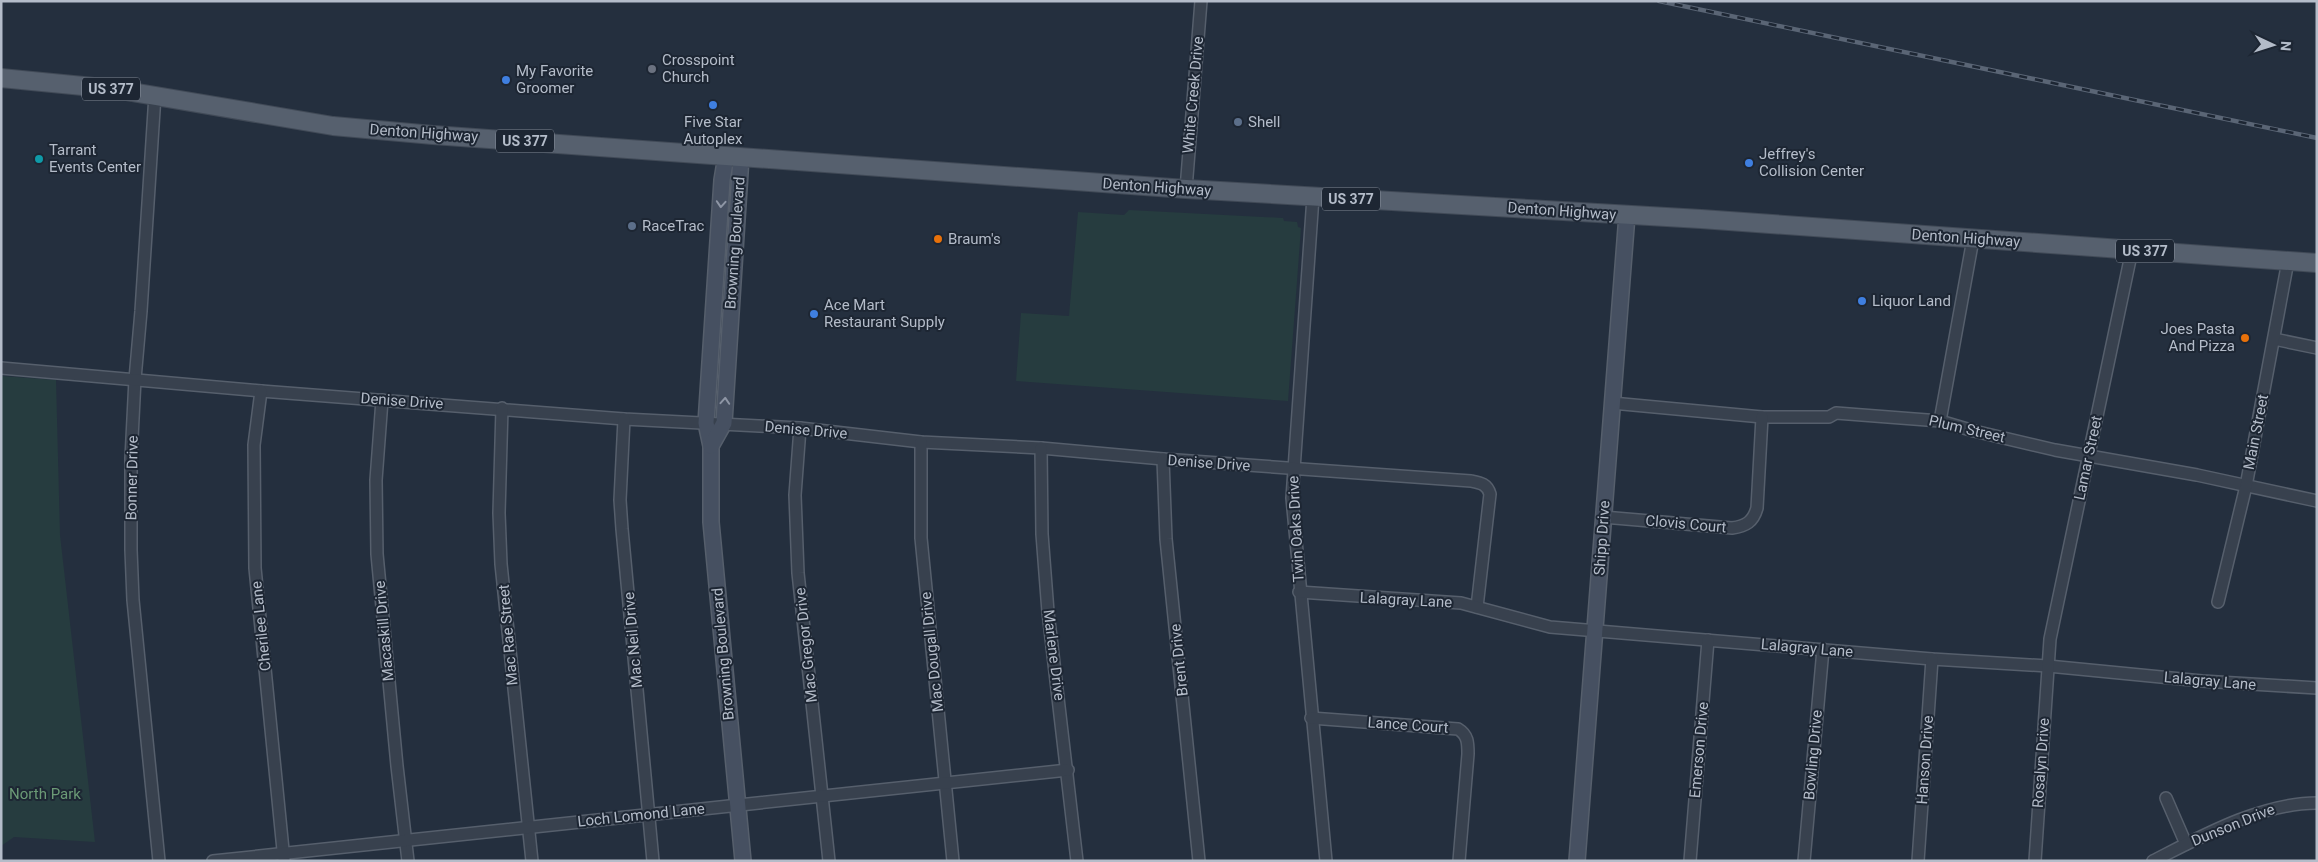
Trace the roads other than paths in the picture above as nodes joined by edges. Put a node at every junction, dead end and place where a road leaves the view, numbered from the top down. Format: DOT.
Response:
graph roads {
  1 [pos="1201,1"];
  2 [pos="1,78"];
  3 [pos="155,95"];
  4 [pos="733,156"];
  5 [pos="1186,189"];
  6 [pos="1313,197"];
  7 [pos="1627,215"];
  8 [pos="1973,239"];
  9 [pos="2132,250"];
  10 [pos="2288,261"];
  11 [pos="2317,263"];
  12 [pos="716,277"];
  13 [pos="733,278"];
  14 [pos="2274,339"];
  15 [pos="2317,348"];
  16 [pos="1,368"];
  17 [pos="135,379"];
  18 [pos="261,391"];
  19 [pos="382,400"];
  20 [pos="1612,403"];
  21 [pos="502,408"];
  22 [pos="1762,417"];
  23 [pos="624,419"];
  24 [pos="1940,421"];
  25 [pos="706,423"];
  26 [pos="724,423"];
  27 [pos="800,428"];
  28 [pos="921,442"];
  29 [pos="711,446"];
  30 [pos="1041,448"];
  31 [pos="2089,456"];
  32 [pos="1163,460"];
  33 [pos="1293,469"];
  34 [pos="2246,486"];
  35 [pos="2317,501"];
  36 [pos="1604,517"];
  37 [pos="1299,592"];
  38 [pos="2218,602"];
  39 [pos="1478,607"];
  40 [pos="1595,631"];
  41 [pos="1708,640"];
  42 [pos="1823,649"];
  43 [pos="1932,659"];
  44 [pos="2048,666"];
  45 [pos="2317,688"];
  46 [pos="1311,718"];
  47 [pos="1068,770"];
  48 [pos="946,783"];
  49 [pos="822,796"];
  50 [pos="2166,798"];
  51 [pos="2317,802"];
  52 [pos="736,805"];
  53 [pos="648,814"];
  54 [pos="528,827"];
  55 [pos="406,840"];
  56 [pos="2186,844"];
  57 [pos="283,857"];
  58 [pos="159,861"];
  59 [pos="213,861"];
  60 [pos="408,861"];
  61 [pos="532,861"];
  62 [pos="653,861"];
  63 [pos="743,861"];
  64 [pos="829,861"];
  65 [pos="952,861"];
  66 [pos="1077,861"];
  67 [pos="1199,861"];
  68 [pos="1326,861"];
  69 [pos="1459,861"];
  70 [pos="1577,861"];
  71 [pos="1690,861"];
  72 [pos="1804,861"];
  73 [pos="1918,861"];
  74 [pos="2034,861"];
  75 [pos="2153,861"];
  1 -- 5 [label="street, White Creek Drive"];
  2 -- 3 [label="main road, Denton Highway / US 377"];
  3 -- 4 [label="main road, Denton Highway / US 377"];
  3 -- 17 [label="street, Bonner Drive"];
  4 -- 5 [label="main road, Denton Highway / US 377"];
  4 -- 12 [label="street, Browning Boulevard, one-way"];
  4 -- 13 [label="street, Browning Boulevard"];
  5 -- 6 [label="main road, Denton Highway / US 377"];
  6 -- 7 [label="main road, Denton Highway / US 377"];
  6 -- 33 [label="street, Twin Oaks Drive"];
  7 -- 8 [label="main road, Denton Highway / US 377"];
  7 -- 20 [label="street, Shipp Drive"];
  8 -- 9 [label="main road, Denton Highway / US 377"];
  8 -- 24 [label="street"];
  9 -- 10 [label="main road, Denton Highway / US 377"];
  9 -- 31 [label="street, Lamar Street"];
  10 -- 11 [label="main road, Denton Highway / US 377"];
  10 -- 14 [label="street, Main Street"];
  12 -- 13 [label="street"];
  12 -- 25 [label="street, Browning Boulevard"];
  26 -- 13 [label="street, Browning Boulevard, one-way"];
  14 -- 15 [label="street"];
  14 -- 34 [label="street, Main Street"];
  16 -- 17 [label="street, Denise Drive"];
  17 -- 18 [label="street, Denise Drive"];
  17 -- 58 [label="street, Bonner Drive"];
  18 -- 19 [label="street, Denise Drive"];
  18 -- 57 [label="street, Cherilee Lane"];
  19 -- 21 [label="street, Denise Drive"];
  19 -- 55 [label="street, Macaskill Drive"];
  20 -- 22 [label="street, Plum Street"];
  20 -- 36 [label="street, Shipp Drive"];
  21 -- 23 [label="street, Denise Drive"];
  21 -- 54 [label="street, Mac Rae Street"];
  22 -- 24 [label="street, Plum Street"];
  22 -- 36 [label="street, Clovis Court"];
  23 -- 25 [label="street, Denise Drive"];
  23 -- 53 [label="street, Mac Neil Drive"];
  24 -- 31 [label="street, Plum Street"];
  25 -- 26 [label="street, Denise Drive"];
  25 -- 29 [label="street, Browning Boulevard"];
  26 -- 27 [label="street, Denise Drive"];
  26 -- 29 [label="street, Browning Boulevard"];
  27 -- 28 [label="street, Denise Drive"];
  27 -- 49 [label="street, Mac Gregor Drive"];
  28 -- 30 [label="street, Denise Drive"];
  28 -- 48 [label="street, Mac Dougall Drive"];
  29 -- 52 [label="street, Browning Boulevard"];
  30 -- 32 [label="street, Denise Drive"];
  30 -- 47 [label="street, Marlene Drive"];
  31 -- 34 [label="street, Plum Street"];
  31 -- 44 [label="street, Lamar Street"];
  32 -- 33 [label="street, Denise Drive"];
  32 -- 67 [label="street, Brent Drive"];
  33 -- 37 [label="street, Twin Oaks Drive"];
  33 -- 39 [label="street, Denise Drive"];
  34 -- 35 [label="street, Plum Street"];
  34 -- 38 [label="street, Main Street"];
  36 -- 40 [label="street, Shipp Drive"];
  37 -- 39 [label="street, Lalagray Lane"];
  37 -- 46 [label="street, Twin Oaks Drive"];
  39 -- 40 [label="street, Lalagray Lane"];
  40 -- 41 [label="street, Lalagray Lane"];
  40 -- 70 [label="street, Shipp Drive"];
  41 -- 42 [label="street, Lalagray Lane"];
  41 -- 71 [label="street, Emerson Drive"];
  42 -- 43 [label="street, Lalagray Lane"];
  42 -- 72 [label="street, Bowling Drive"];
  43 -- 44 [label="street, Lalagray Lane"];
  43 -- 73 [label="street, Hanson Drive"];
  44 -- 45 [label="street, Lalagray Lane"];
  44 -- 74 [label="street, Rosalyn Drive"];
  46 -- 68 [label="street, Twin Oaks Drive"];
  46 -- 69 [label="street, Lance Court"];
  47 -- 48 [label="street, Loch Lomond Lane"];
  47 -- 66 [label="street, Marlene Drive"];
  48 -- 49 [label="street, Loch Lomond Lane"];
  48 -- 65 [label="street, Mac Dougall Drive"];
  49 -- 52 [label="street, Loch Lomond Lane"];
  49 -- 64 [label="street, Mac Gregor Drive"];
  50 -- 56 [label="street"];
  51 -- 56 [label="street, Dunson Drive"];
  52 -- 53 [label="street, Loch Lomond Lane"];
  52 -- 63 [label="street, Browning Boulevard"];
  53 -- 54 [label="street, Loch Lomond Lane"];
  53 -- 62 [label="street, Mac Neil Drive"];
  54 -- 55 [label="street, Loch Lomond Lane"];
  54 -- 61 [label="street, Mac Rae Street"];
  55 -- 57 [label="street, Loch Lomond Lane"];
  55 -- 60 [label="street, Macaskill Drive"];
  56 -- 75 [label="street, Dunson Drive"];
  57 -- 59 [label="street, Loch Lomond Lane"];
}
